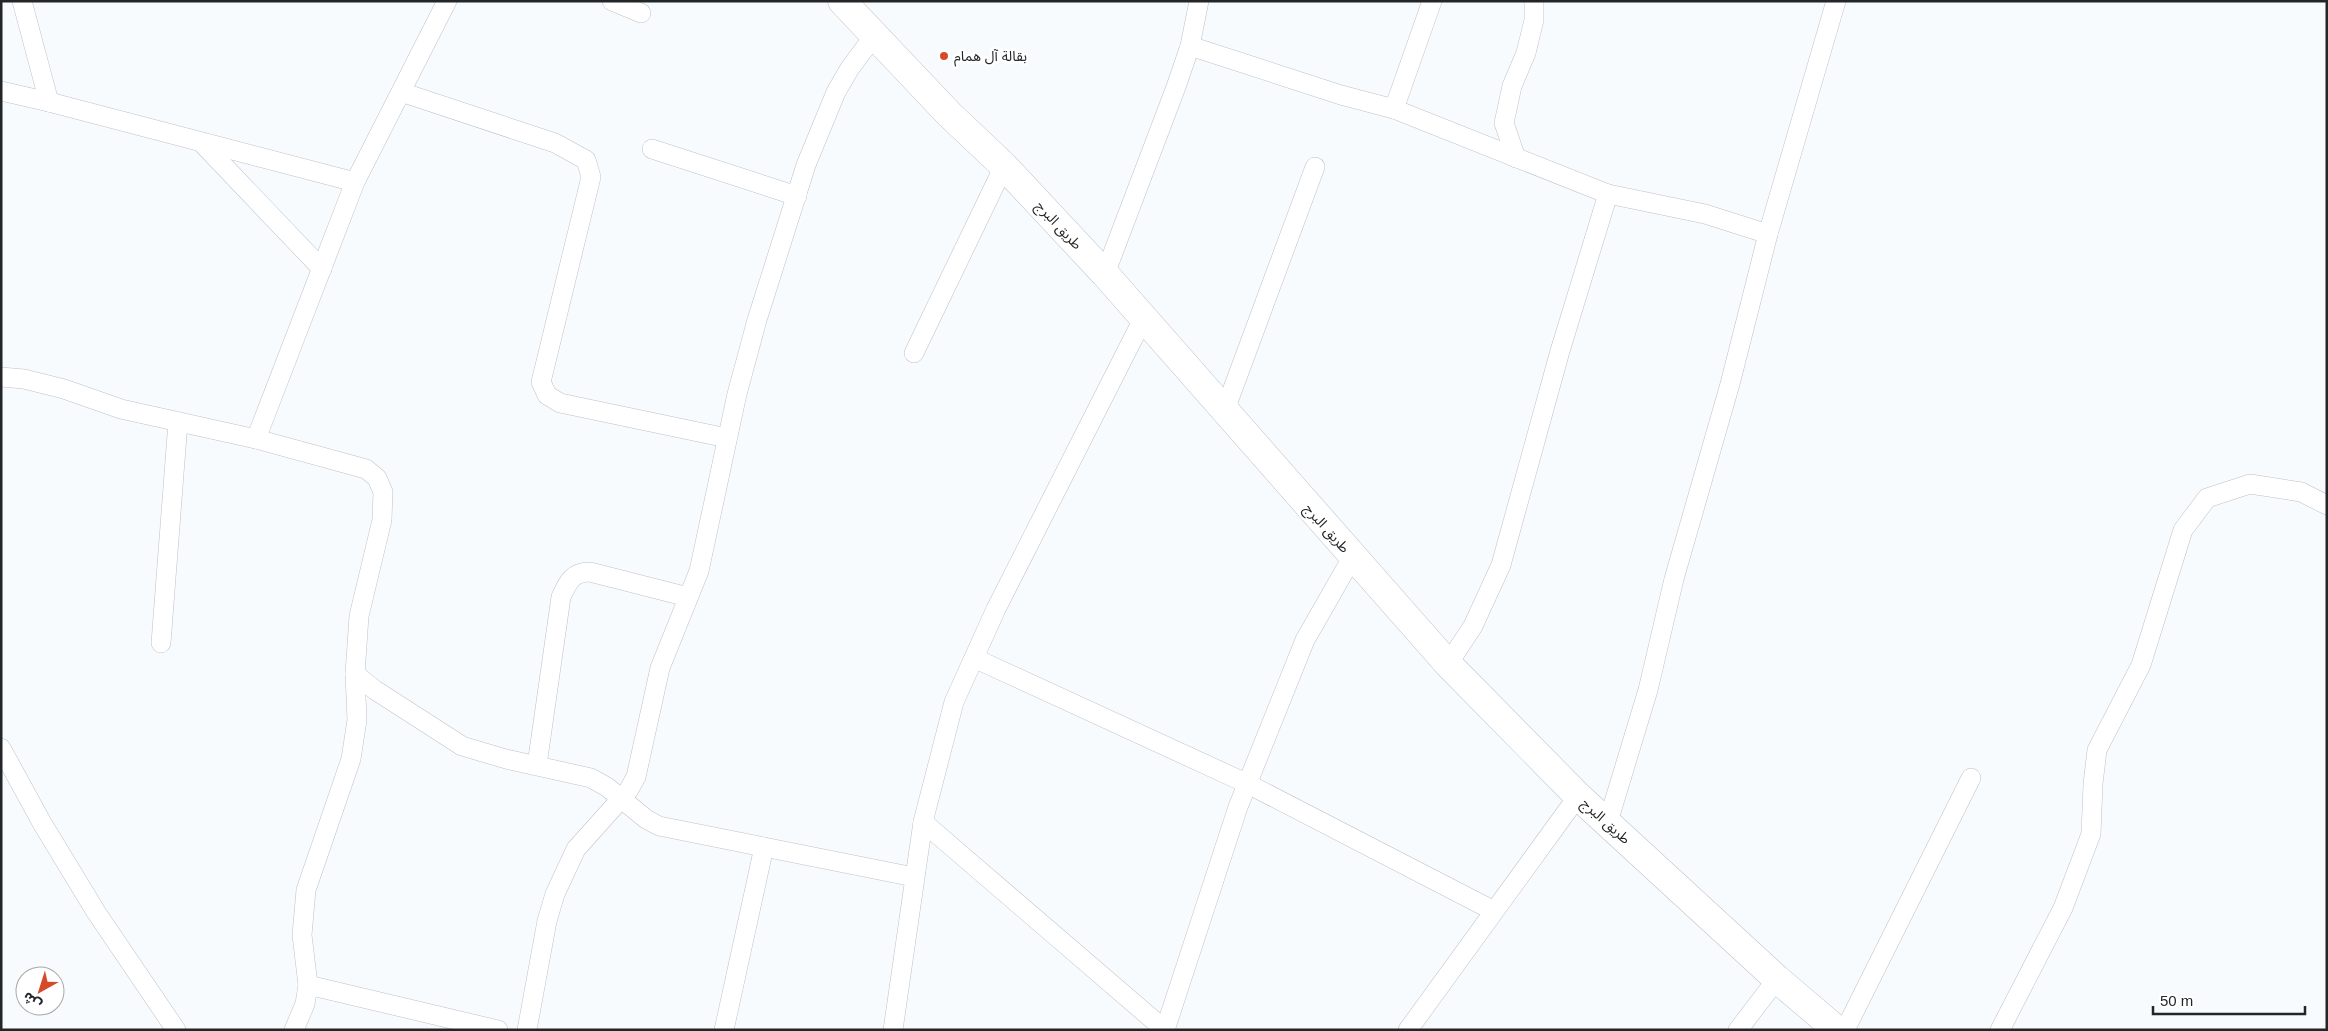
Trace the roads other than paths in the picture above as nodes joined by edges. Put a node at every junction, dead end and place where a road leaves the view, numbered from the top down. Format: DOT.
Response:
graph roads {
  1 [pos="22,1"];
  2 [pos="448,1"];
  3 [pos="612,1"];
  4 [pos="842,1"];
  5 [pos="1199,1"];
  6 [pos="1432,1"];
  7 [pos="1534,1"];
  8 [pos="1836,1"];
  9 [pos="641,13"];
  10 [pos="874,36"];
  11 [pos="1190,46"];
  12 [pos="1,91"];
  13 [pos="401,92"];
  14 [pos="49,102"];
  15 [pos="1394,109"];
  16 [pos="201,142"];
  17 [pos="652,149"];
  18 [pos="1516,158"];
  19 [pos="1004,166"];
  20 [pos="1315,167"];
  21 [pos="355,182"];
  22 [pos="1608,194"];
  23 [pos="796,196"];
  24 [pos="1768,234"];
  25 [pos="322,269"];
  26 [pos="1104,274"];
  27 [pos="1144,317"];
  28 [pos="914,353"];
  29 [pos="1,377"];
  30 [pos="1225,410"];
  31 [pos="178,422"];
  32 [pos="728,438"];
  33 [pos="256,439"];
  34 [pos="2327,505"];
  35 [pos="1353,556"];
  36 [pos="688,597"];
  37 [pos="162,643"];
  38 [pos="974,658"];
  39 [pos="1448,664"];
  40 [pos="355,674"];
  41 [pos="1,748"];
  42 [pos="537,766"];
  43 [pos="1971,778"];
  44 [pos="1248,784"];
  45 [pos="1578,796"];
  46 [pos="622,798"];
  47 [pos="923,822"];
  48 [pos="1608,822"];
  49 [pos="764,847"];
  50 [pos="914,877"];
  51 [pos="1494,910"];
  52 [pos="1777,979"];
  53 [pos="308,985"];
  54 [pos="176,1030"];
  55 [pos="294,1030"];
  56 [pos="498,1030"];
  57 [pos="527,1030"];
  58 [pos="724,1030"];
  59 [pos="893,1030"];
  60 [pos="1165,1030"];
  61 [pos="1408,1030"];
  62 [pos="1738,1030"];
  63 [pos="1837,1030"];
  64 [pos="1845,1030"];
  65 [pos="2000,1030"];
  1 -- 14 [label="street"];
  2 -- 13 [label="street"];
  3 -- 9 [label="street"];
  4 -- 10 [label="street, طريق البرج"];
  5 -- 11 [label="street"];
  6 -- 15 [label="street"];
  7 -- 18 [label="street"];
  8 -- 24 [label="street"];
  10 -- 19 [label="street, طريق البرج"];
  10 -- 23 [label="street"];
  11 -- 15 [label="street"];
  11 -- 26 [label="street"];
  12 -- 14 [label="street"];
  13 -- 21 [label="street"];
  13 -- 32 [label="street"];
  14 -- 16 [label="street"];
  15 -- 18 [label="street"];
  16 -- 21 [label="street"];
  16 -- 25 [label="street"];
  17 -- 23 [label="street"];
  18 -- 22 [label="street"];
  19 -- 26 [label="street, طريق البرج"];
  19 -- 28 [label="street"];
  20 -- 30 [label="street"];
  21 -- 25 [label="street"];
  22 -- 24 [label="street"];
  22 -- 39 [label="street"];
  23 -- 32 [label="street"];
  24 -- 48 [label="street"];
  25 -- 33 [label="street"];
  26 -- 27 [label="street, طريق البرج"];
  27 -- 30 [label="street, طريق البرج"];
  27 -- 38 [label="street"];
  29 -- 31 [label="street"];
  30 -- 35 [label="street, طريق البرج"];
  31 -- 33 [label="street"];
  31 -- 37 [label="street"];
  32 -- 36 [label="street"];
  33 -- 40 [label="street"];
  34 -- 65 [label="street"];
  35 -- 39 [label="street, طريق البرج"];
  35 -- 44 [label="street"];
  36 -- 42 [label="street"];
  36 -- 46 [label="street"];
  38 -- 44 [label="street"];
  38 -- 47 [label="street"];
  39 -- 45 [label="street, طريق البرج"];
  40 -- 42 [label="street"];
  40 -- 53 [label="street"];
  41 -- 54 [label="street"];
  42 -- 46 [label="street"];
  43 -- 64 [label="street"];
  44 -- 51 [label="street"];
  44 -- 60 [label="street"];
  45 -- 48 [label="street, طريق البرج"];
  45 -- 51 [label="street"];
  46 -- 49 [label="street"];
  46 -- 57 [label="street"];
  47 -- 50 [label="street"];
  47 -- 60 [label="street"];
  48 -- 52 [label="street, طريق البرج"];
  49 -- 50 [label="street"];
  49 -- 58 [label="street"];
  50 -- 59 [label="street"];
  51 -- 61 [label="street"];
  52 -- 62 [label="street"];
  52 -- 63 [label="street, طريق البرج"];
  53 -- 55 [label="street"];
  53 -- 56 [label="street"];
}
